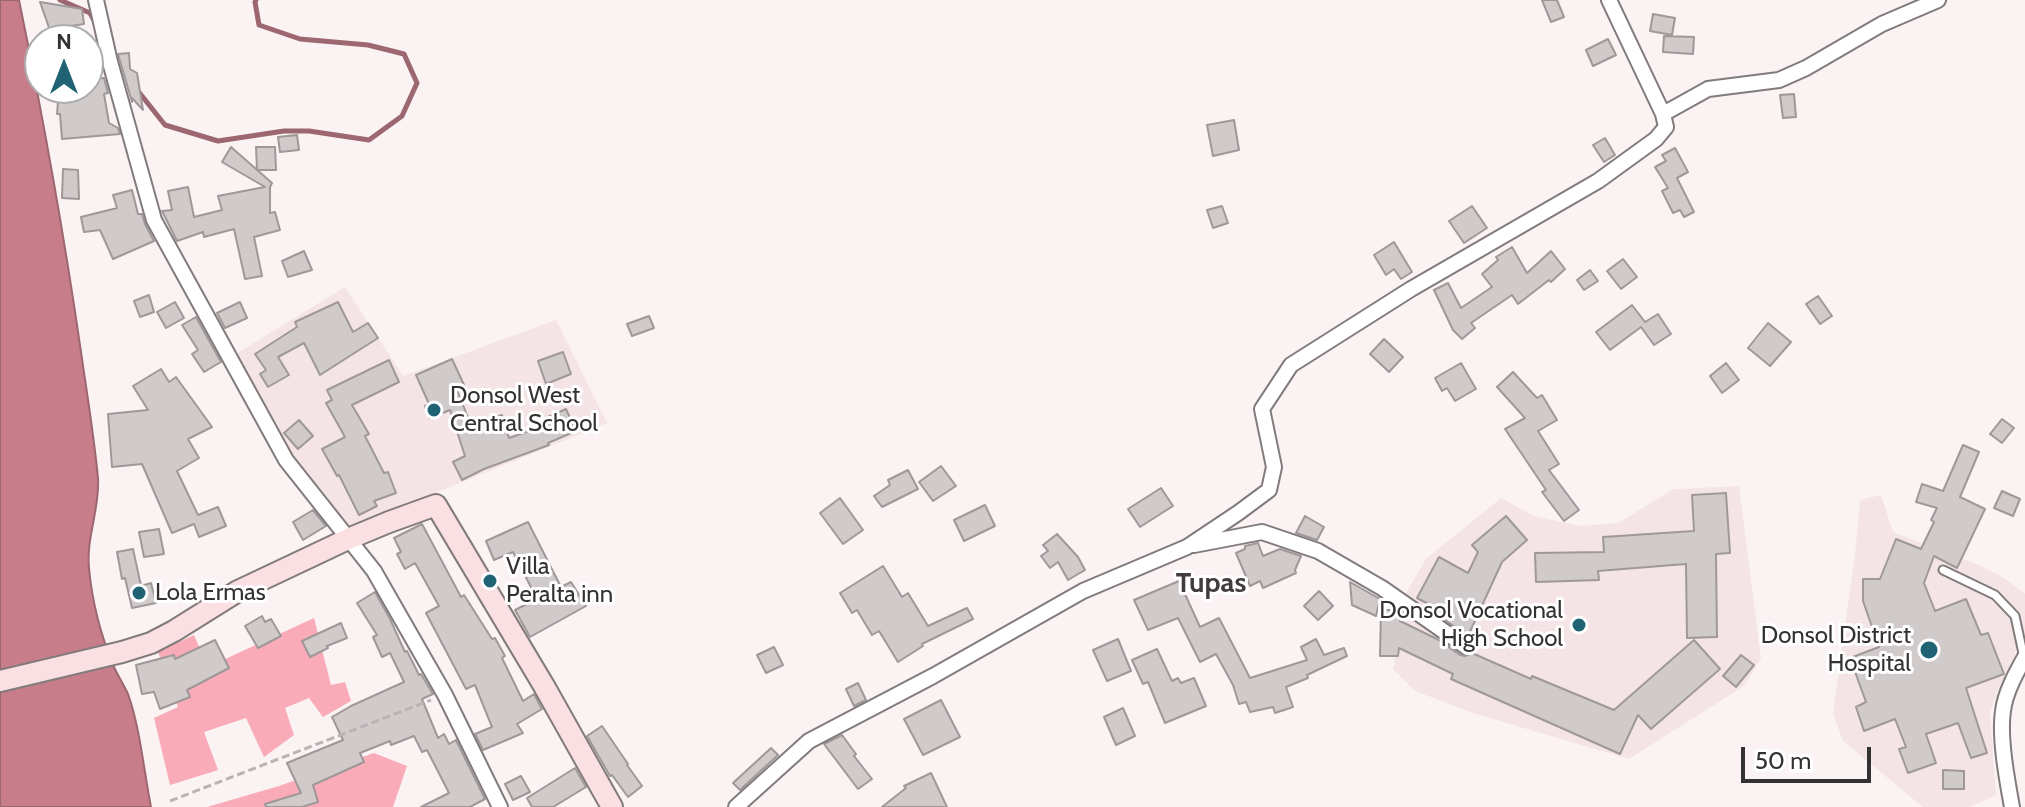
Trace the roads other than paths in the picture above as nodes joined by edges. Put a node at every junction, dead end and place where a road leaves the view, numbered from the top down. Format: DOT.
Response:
graph roads {
  1 [pos="96,0"];
  2 [pos="1609,0"];
  3 [pos="1938,0"];
  4 [pos="1663,114"];
  5 [pos="348,539"];
  6 [pos="1187,547"];
  7 [pos="1943,570"];
  8 [pos="1465,646"];
  9 [pos="2025,657"];
  10 [pos="0,681"];
  11 [pos="500,807"];
  12 [pos="612,807"];
  13 [pos="736,807"];
  14 [pos="2012,807"];
  1 -- 5 [label="street"];
  2 -- 4 [label="street"];
  3 -- 4 [label="street"];
  4 -- 6 [label="street"];
  5 -- 10 [label="main road"];
  5 -- 11 [label="street"];
  5 -- 12 [label="main road"];
  6 -- 8 [label="street"];
  6 -- 13 [label="street"];
  7 -- 9 [label="lane"];
  9 -- 14 [label="street"];
}
